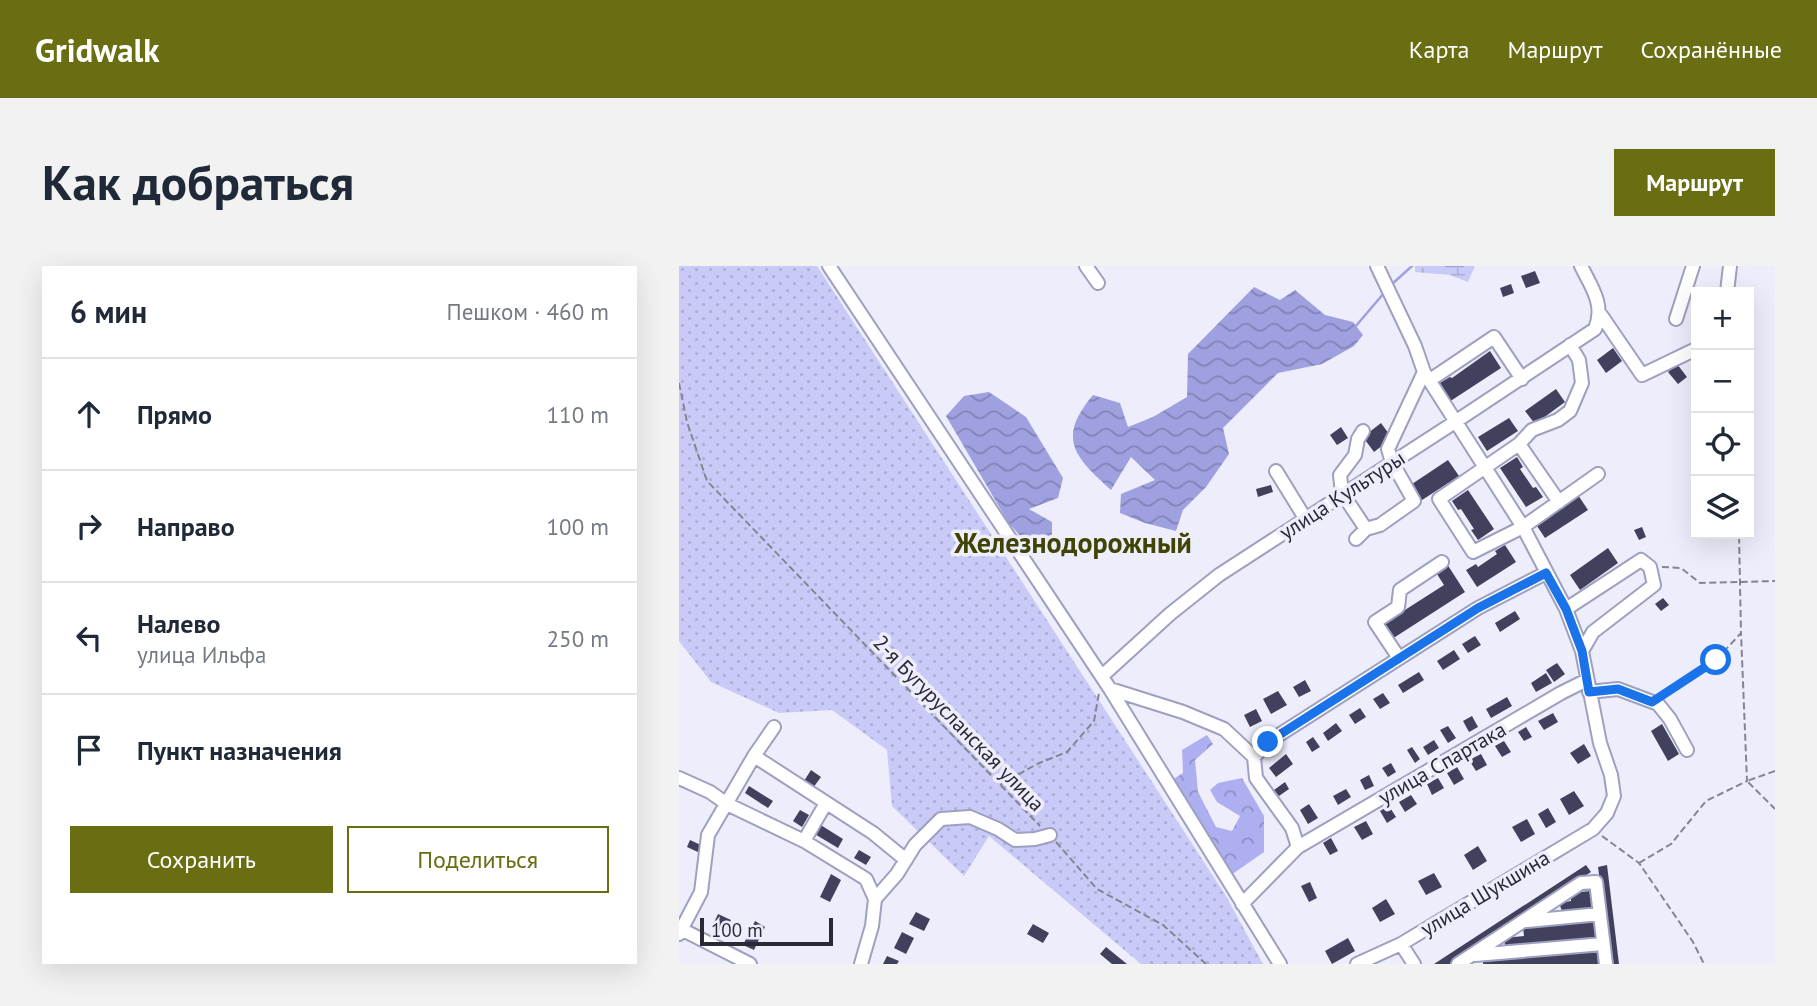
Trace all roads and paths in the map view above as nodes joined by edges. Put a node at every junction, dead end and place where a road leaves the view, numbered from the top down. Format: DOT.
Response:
graph roads {
  1 [pos="829,266"];
  2 [pos="1086,266"];
  3 [pos="1377,266"];
  4 [pos="1581,266"];
  5 [pos="1693,266"];
  6 [pos="1730,266"];
  7 [pos="1098,283"];
  8 [pos="1728,287"];
  9 [pos="1601,315"];
  10 [pos="1677,319"];
  11 [pos="1570,345"];
  12 [pos="1694,350"];
  13 [pos="1430,374"];
  14 [pos="1522,379"];
  15 [pos="679,383"];
  16 [pos="1455,422"];
  17 [pos="1363,431"];
  18 [pos="1519,444"];
  19 [pos="1392,462"];
  20 [pos="1485,466"];
  21 [pos="1276,471"];
  22 [pos="1598,474"];
  23 [pos="1342,494"];
  24 [pos="1559,502"];
  25 [pos="1305,518"];
  26 [pos="1523,527"];
  27 [pos="1366,528"];
  28 [pos="1356,539"];
  29 [pos="1739,539"];
  30 [pos="1442,562"];
  31 [pos="1650,567"];
  32 [pos="1546,573"];
  33 [pos="1740,581"];
  34 [pos="1775,581"];
  35 [pos="1566,609"];
  36 [pos="1741,634"];
  37 [pos="1582,651"];
  38 [pos="1399,658"];
  39 [pos="1102,676"];
  40 [pos="1588,686"];
  41 [pos="1110,689"];
  42 [pos="1652,702"];
  43 [pos="774,727"];
  44 [pos="1687,750"];
  45 [pos="754,756"];
  46 [pos="1254,757"];
  47 [pos="1775,771"];
  48 [pos="679,778"];
  49 [pos="1747,780"];
  50 [pos="999,786"];
  51 [pos="826,803"];
  52 [pos="727,804"];
  53 [pos="1775,809"];
  54 [pos="1593,830"];
  55 [pos="1050,835"];
  56 [pos="804,842"];
  57 [pos="1298,847"];
  58 [pos="906,860"];
  59 [pos="1639,863"];
  60 [pos="875,899"];
  61 [pos="1242,904"];
  62 [pos="1600,914"];
  63 [pos="1524,921"];
  64 [pos="680,931"];
  65 [pos="1401,944"];
  66 [pos="1603,944"];
  67 [pos="1471,955"];
  68 [pos="750,964"];
  69 [pos="861,964"];
  70 [pos="1206,964"];
  71 [pos="1280,964"];
  72 [pos="1357,964"];
  73 [pos="1413,964"];
  74 [pos="1458,964"];
  75 [pos="1606,964"];
  76 [pos="1704,964"];
  1 -- 39 [label="street"];
  2 -- 7 [label="street"];
  3 -- 13 [label="street"];
  4 -- 9 [label="street"];
  5 -- 10 [label="street"];
  6 -- 8 [label="street"];
  9 -- 11 [label="street, улица Культуры"];
  9 -- 12 [label="street"];
  11 -- 14 [label="street, улица Культуры"];
  11 -- 18 [label="street"];
  13 -- 14 [label="street"];
  13 -- 16 [label="street"];
  13 -- 19 [label="street"];
  14 -- 16 [label="street, улица Культуры"];
  15 -- 50 [label="path, 2-я Бугурусланская улица"];
  16 -- 19 [label="street, улица Культуры"];
  16 -- 20 [label="street"];
  17 -- 23 [label="street"];
  18 -- 20 [label="street"];
  18 -- 24 [label="street"];
  19 -- 23 [label="street, улица Культуры"];
  19 -- 27 [label="street"];
  20 -- 26 [label="street"];
  20 -- 26 [label="street"];
  21 -- 25 [label="street"];
  22 -- 24 [label="street"];
  23 -- 25 [label="street, улица Культуры"];
  23 -- 27 [label="street"];
  24 -- 26 [label="street"];
  25 -- 39 [label="street, улица Культуры"];
  26 -- 32 [label="street"];
  27 -- 28 [label="street"];
  29 -- 33 [label="path"];
  30 -- 38 [label="street"];
  31 -- 33 [label="path"];
  31 -- 35 [label="street"];
  31 -- 37 [label="street"];
  32 -- 35 [label="street"];
  32 -- 38 [label="street"];
  33 -- 34 [label="path"];
  33 -- 36 [label="path"];
  35 -- 37 [label="street"];
  36 -- 42 [label="path"];
  36 -- 49 [label="path"];
  37 -- 40 [label="street"];
  38 -- 46 [label="street"];
  39 -- 41 [label="street"];
  39 -- 50 [label="path"];
  40 -- 42 [label="street"];
  40 -- 54 [label="street, улица Шукшина"];
  40 -- 57 [label="street, улица Спартака"];
  41 -- 46 [label="street"];
  41 -- 61 [label="street"];
  42 -- 44 [label="street"];
  43 -- 45 [label="street"];
  45 -- 51 [label="street"];
  45 -- 52 [label="street"];
  46 -- 57 [label="street"];
  47 -- 49 [label="path"];
  48 -- 52 [label="street"];
  49 -- 53 [label="path"];
  49 -- 59 [label="path"];
  50 -- 55 [label="path, 2-я Бугурусланская улица"];
  51 -- 56 [label="street"];
  51 -- 58 [label="street"];
  52 -- 56 [label="street"];
  52 -- 64 [label="street"];
  54 -- 59 [label="path"];
  54 -- 65 [label="street, улица Шукшина"];
  55 -- 58 [label="street"];
  55 -- 70 [label="path, 2-я Бугурусланская улица"];
  56 -- 60 [label="street"];
  57 -- 61 [label="street, улица Спартака"];
  58 -- 60 [label="street"];
  59 -- 76 [label="path"];
  60 -- 69 [label="street"];
  61 -- 71 [label="street"];
  62 -- 63 [label="street"];
  62 -- 63 [label="street"];
  62 -- 66 [label="street"];
  63 -- 67 [label="street"];
  64 -- 68 [label="street"];
  65 -- 72 [label="street, улица Шукшина"];
  65 -- 73 [label="street"];
  66 -- 67 [label="street"];
  66 -- 75 [label="street"];
  67 -- 74 [label="street"];
}
